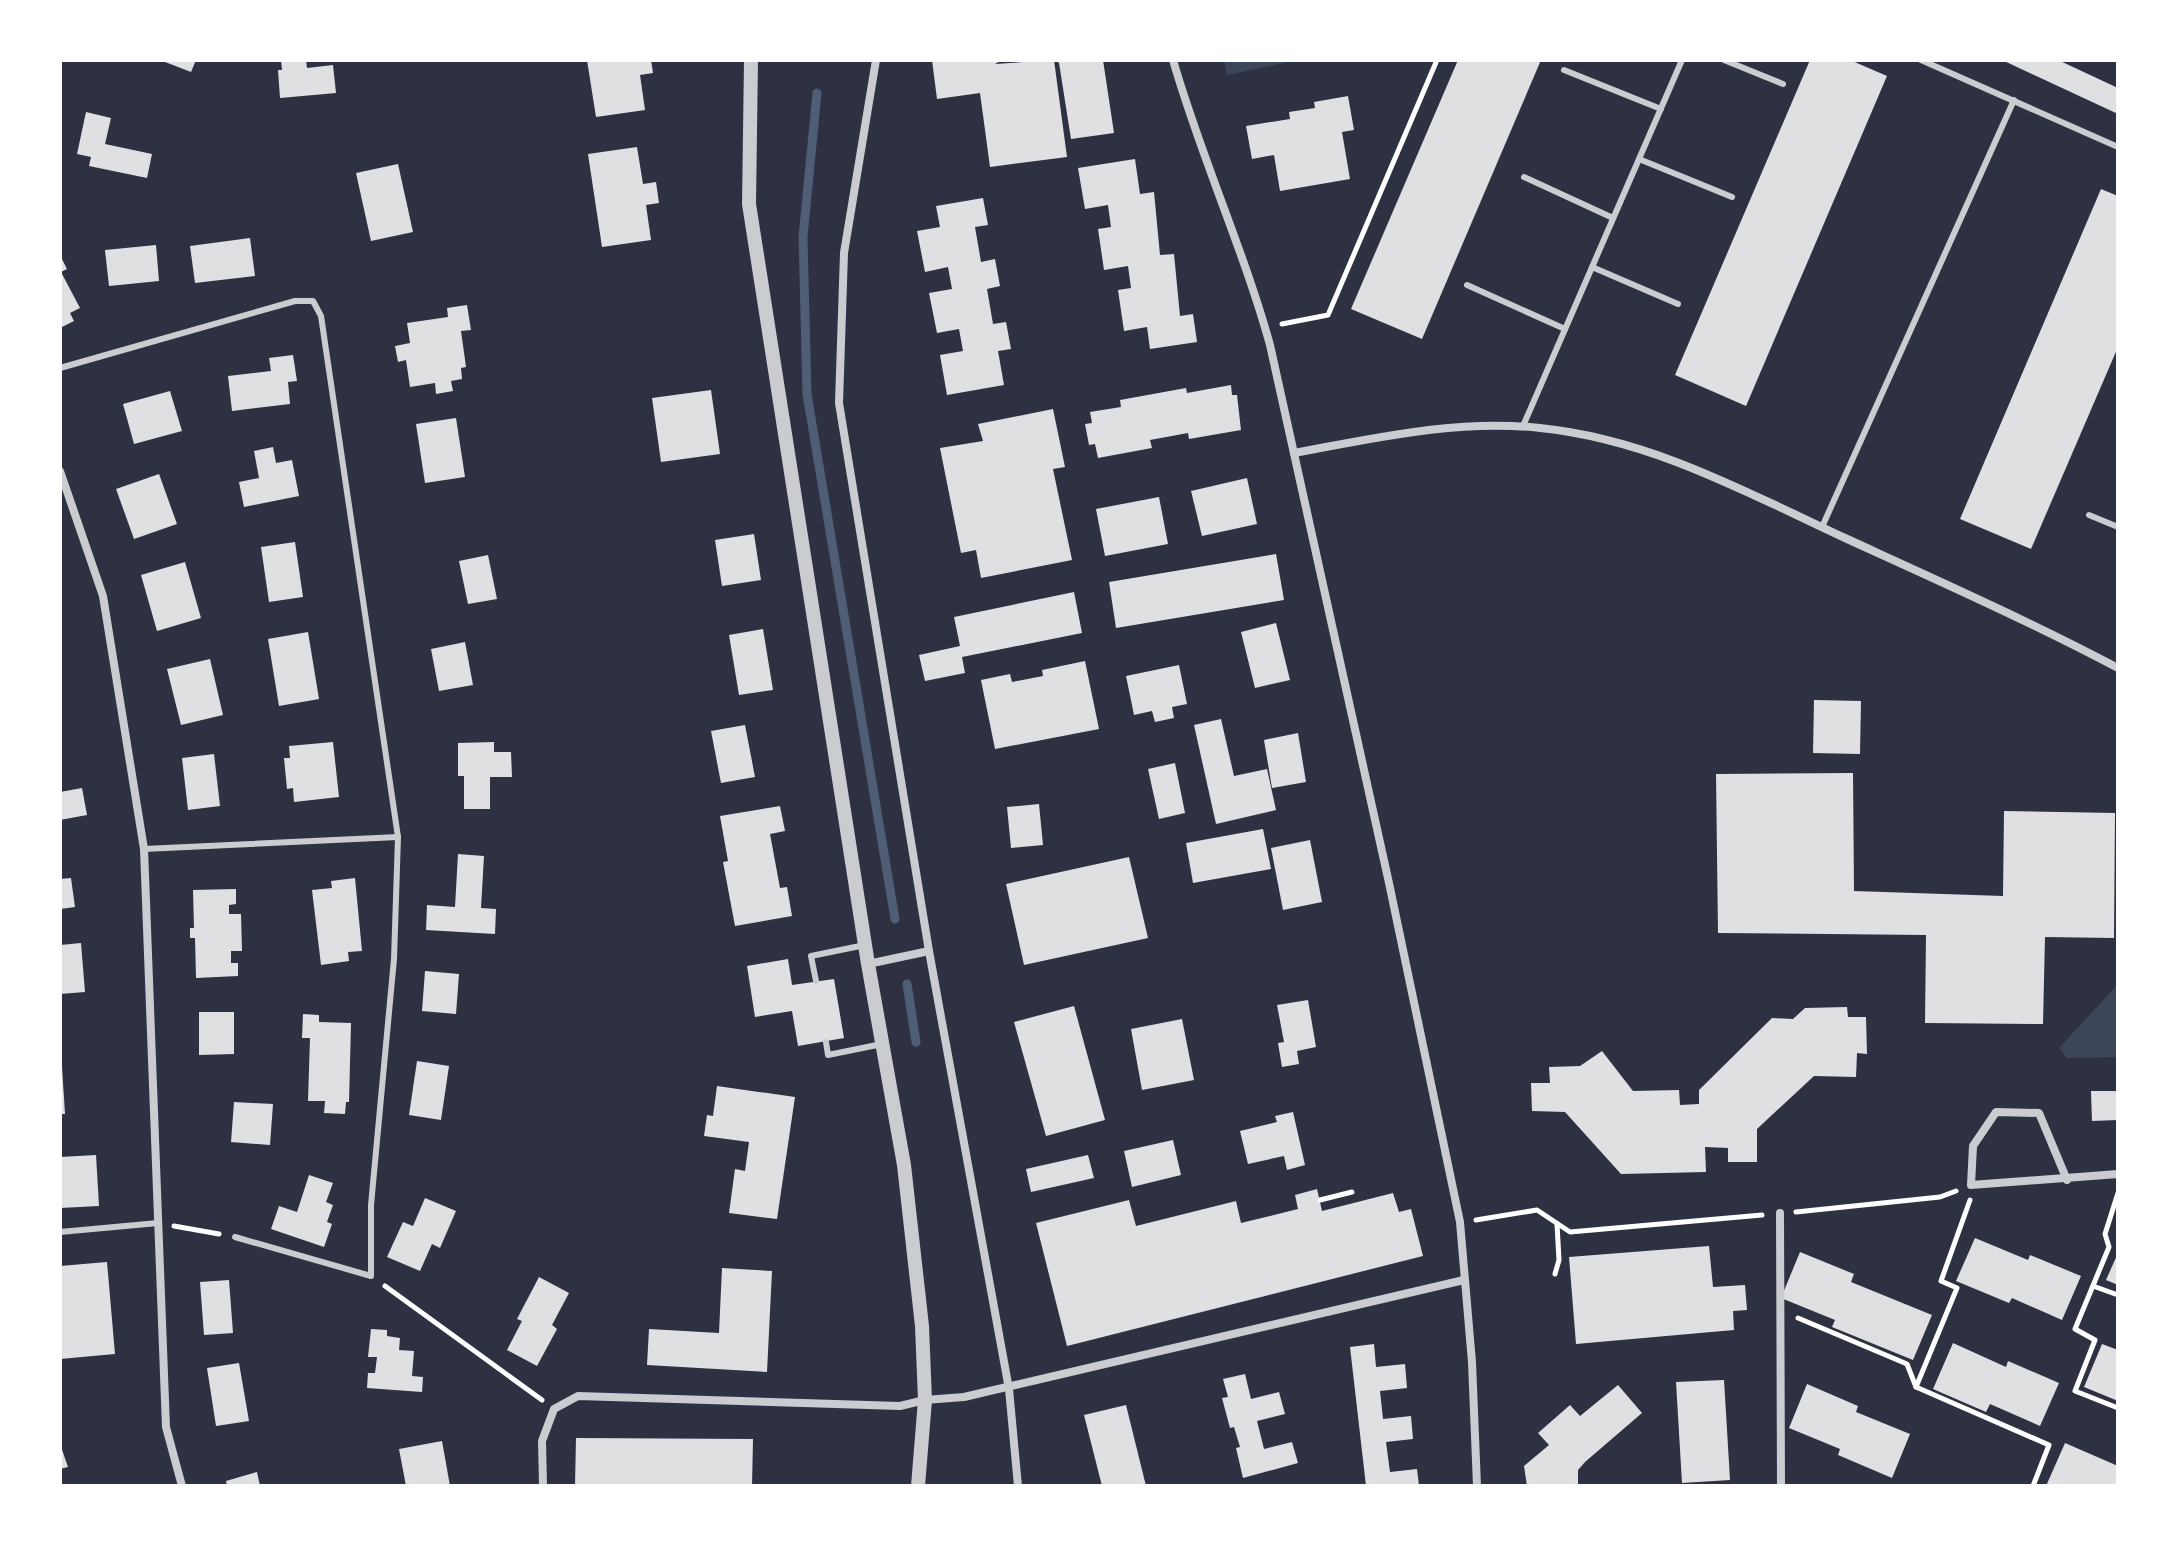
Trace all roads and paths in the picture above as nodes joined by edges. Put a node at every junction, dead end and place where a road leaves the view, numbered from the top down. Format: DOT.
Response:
graph roads {
  1 [pos="751,60"];
  2 [pos="876,60"];
  3 [pos="1173,60"];
  4 [pos="1437,60"];
  5 [pos="1682,60"];
  6 [pos="1724,60"];
  7 [pos="1921,60"];
  8 [pos="1564,70"];
  9 [pos="1783,84"];
  10 [pos="2014,100"];
  11 [pos="1661,109"];
  12 [pos="2118,147"];
  13 [pos="1639,159"];
  14 [pos="1524,177"];
  15 [pos="1732,197"];
  16 [pos="1613,218"];
  17 [pos="1592,267"];
  18 [pos="1467,285"];
  19 [pos="1678,304"];
  20 [pos="1265,327"];
  21 [pos="1565,329"];
  22 [pos="60,368"];
  23 [pos="1523,426"];
  24 [pos="1294,453"];
  25 [pos="60,471"];
  26 [pos="2089,515"];
  27 [pos="1822,527"];
  28 [pos="2118,527"];
  29 [pos="2117,665"];
  30 [pos="398,837"];
  31 [pos="144,849"];
  32 [pos="865,945"];
  33 [pos="929,951"];
  34 [pos="868,964"];
  35 [pos="816,981"];
  36 [pos="826,1042"];
  37 [pos="883,1044"];
  38 [pos="2118,1174"];
  39 [pos="2067,1180"];
  40 [pos="1971,1185"];
  41 [pos="1352,1192"];
  42 [pos="2118,1193"];
  43 [pos="1320,1200"];
  44 [pos="1780,1213"];
  45 [pos="1460,1222"];
  46 [pos="158,1223"];
  47 [pos="1557,1223"];
  48 [pos="60,1232"];
  49 [pos="235,1237"];
  50 [pos="1555,1274"];
  51 [pos="371,1276"];
  52 [pos="1464,1280"];
  53 [pos="2093,1286"];
  54 [pos="2118,1295"];
  55 [pos="1779,1310"];
  56 [pos="1916,1387"];
  57 [pos="1009,1389"];
  58 [pos="925,1400"];
  59 [pos="2118,1408"];
  60 [pos="554,1409"];
  61 [pos="182,1486"];
  62 [pos="543,1486"];
  63 [pos="918,1486"];
  64 [pos="1018,1486"];
  65 [pos="1477,1486"];
  66 [pos="1781,1486"];
  67 [pos="2033,1486"];
  1 -- 32 [label="street"];
  2 -- 33 [label="street"];
  3 -- 20 [label="street"];
  4 -- 20 [label="path"];
  5 -- 11 [label="lane"];
  6 -- 9 [label="lane"];
  7 -- 10 [label="lane"];
  8 -- 11 [label="lane"];
  10 -- 12 [label="lane"];
  10 -- 27 [label="lane"];
  11 -- 13 [label="lane"];
  13 -- 15 [label="lane"];
  13 -- 16 [label="lane"];
  14 -- 16 [label="lane"];
  16 -- 17 [label="lane"];
  17 -- 19 [label="lane"];
  17 -- 21 [label="lane"];
  18 -- 21 [label="lane"];
  20 -- 24 [label="street"];
  21 -- 23 [label="lane"];
  22 -- 30 [label="lane"];
  23 -- 24 [label="street"];
  23 -- 27 [label="street"];
  24 -- 45 [label="street"];
  25 -- 31 [label="street"];
  26 -- 28 [label="lane"];
  27 -- 29 [label="street"];
  30 -- 31 [label="lane"];
  30 -- 51 [label="lane"];
  31 -- 46 [label="street"];
  32 -- 34 [label="street"];
  32 -- 35 [label="lane"];
  33 -- 34 [label="street"];
  33 -- 57 [label="street"];
  34 -- 37 [label="street"];
  36 -- 37 [label="lane"];
  37 -- 58 [label="street"];
  38 -- 39 [label="street"];
  39 -- 40 [label="street"];
  39 -- 40 [label="street"];
  40 -- 44 [label="path"];
  40 -- 56 [label="path"];
  41 -- 43 [label="path"];
  42 -- 53 [label="path"];
  44 -- 47 [label="path"];
  44 -- 55 [label="street"];
  45 -- 47 [label="path"];
  45 -- 52 [label="street"];
  46 -- 48 [label="lane"];
  46 -- 49 [label="path"];
  46 -- 61 [label="street"];
  47 -- 50 [label="path"];
  49 -- 51 [label="lane"];
  51 -- 60 [label="path"];
  52 -- 57 [label="street"];
  52 -- 65 [label="street"];
  53 -- 54 [label="path"];
  53 -- 59 [label="path"];
  55 -- 56 [label="path"];
  55 -- 66 [label="street"];
  56 -- 67 [label="path"];
  57 -- 58 [label="street"];
  57 -- 64 [label="street"];
  58 -- 60 [label="street"];
  58 -- 63 [label="street"];
  60 -- 62 [label="street"];
}
